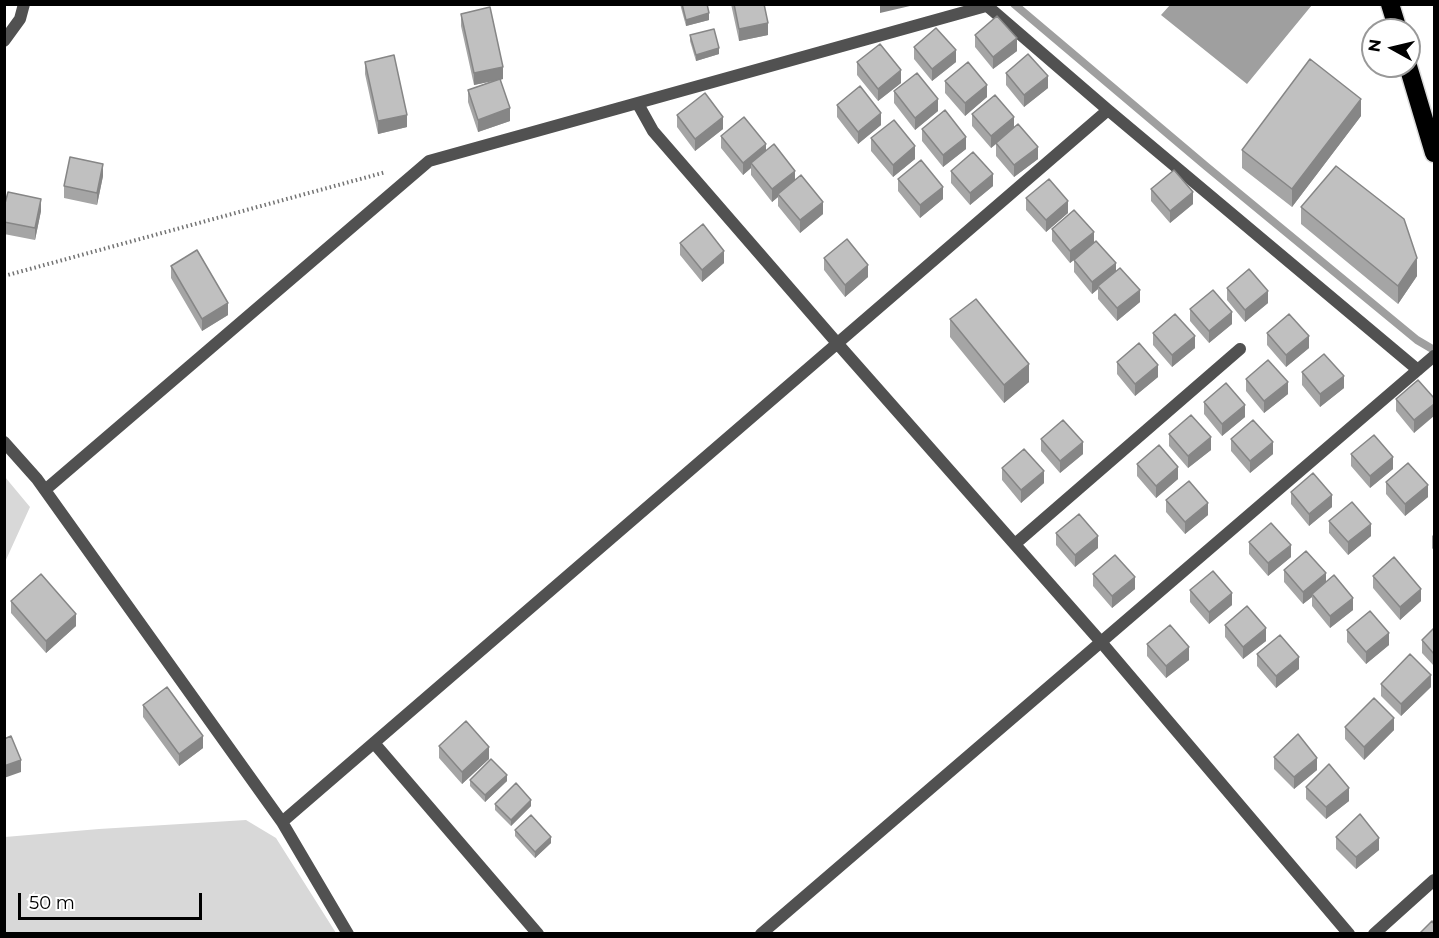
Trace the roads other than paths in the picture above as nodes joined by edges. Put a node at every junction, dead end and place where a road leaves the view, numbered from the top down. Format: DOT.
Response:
graph roads {
  1 [pos="24,4"];
  2 [pos="985,5"];
  3 [pos="4,41"];
  4 [pos="1412,78"];
  5 [pos="638,104"];
  6 [pos="1107,110"];
  7 [pos="1434,153"];
  8 [pos="837,343"];
  9 [pos="1240,349"];
  10 [pos="1434,356"];
  11 [pos="1418,370"];
  12 [pos="4,442"];
  13 [pos="45,490"];
  14 [pos="1015,544"];
  15 [pos="1101,642"];
  16 [pos="374,743"];
  17 [pos="282,822"];
  18 [pos="1434,880"];
  19 [pos="348,933"];
  20 [pos="538,933"];
  21 [pos="761,933"];
  22 [pos="1349,933"];
  23 [pos="1374,933"];
  1 -- 3 [label="street"];
  2 -- 5 [label="street"];
  2 -- 6 [label="street"];
  4 -- 7 [label="highway"];
  5 -- 8 [label="street"];
  5 -- 13 [label="street"];
  6 -- 8 [label="street"];
  6 -- 11 [label="street"];
  8 -- 14 [label="street"];
  8 -- 16 [label="street"];
  9 -- 14 [label="street"];
  10 -- 11 [label="street"];
  11 -- 15 [label="street"];
  12 -- 13 [label="street"];
  13 -- 17 [label="street"];
  14 -- 15 [label="street"];
  15 -- 21 [label="street"];
  15 -- 22 [label="street"];
  16 -- 17 [label="street"];
  16 -- 20 [label="street"];
  17 -- 19 [label="street"];
  18 -- 23 [label="street"];
}
